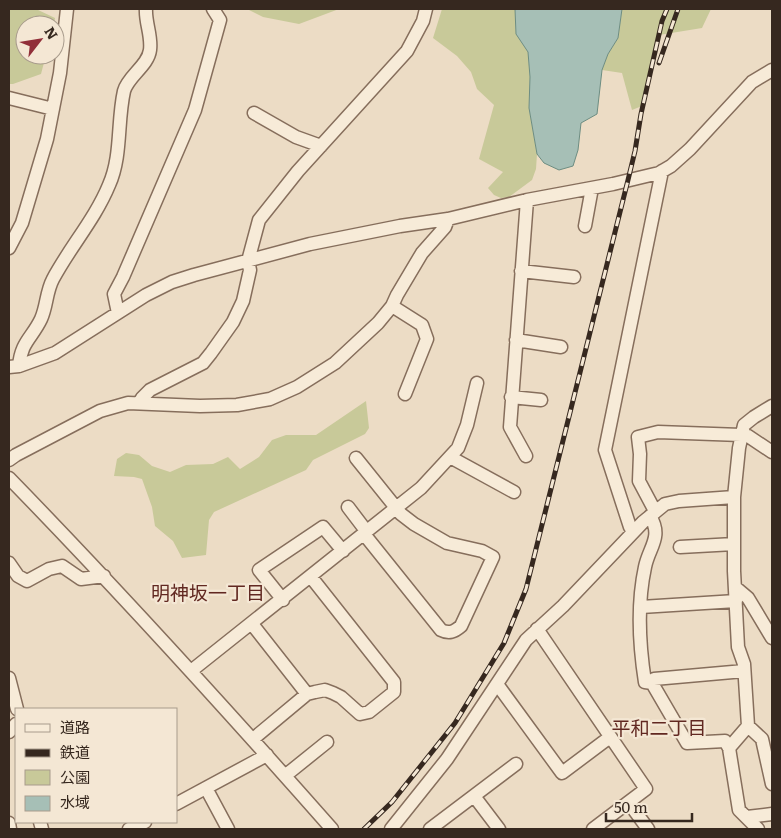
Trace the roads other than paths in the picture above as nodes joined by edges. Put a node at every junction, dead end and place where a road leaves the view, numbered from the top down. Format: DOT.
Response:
graph roads {
  1 [pos="67,9"];
  2 [pos="146,9"];
  3 [pos="426,9"];
  4 [pos="215,11"];
  5 [pos="772,70"];
  6 [pos="9,98"];
  7 [pos="53,109"];
  8 [pos="254,112"];
  9 [pos="321,146"];
  10 [pos="662,171"];
  11 [pos="592,188"];
  12 [pos="527,200"];
  13 [pos="448,219"];
  14 [pos="585,226"];
  15 [pos="9,248"];
  16 [pos="248,261"];
  17 [pos="521,271"];
  18 [pos="574,277"];
  19 [pos="392,306"];
  20 [pos="118,313"];
  21 [pos="516,340"];
  22 [pos="561,347"];
  23 [pos="14,366"];
  24 [pos="477,383"];
  25 [pos="405,394"];
  26 [pos="511,397"];
  27 [pos="541,400"];
  28 [pos="139,403"];
  29 [pos="772,406"];
  30 [pos="741,435"];
  31 [pos="772,452"];
  32 [pos="450,456"];
  33 [pos="526,456"];
  34 [pos="356,458"];
  35 [pos="9,460"];
  36 [pos="9,478"];
  37 [pos="514,492"];
  38 [pos="734,497"];
  39 [pos="348,507"];
  40 [pos="396,508"];
  41 [pos="652,514"];
  42 [pos="634,531"];
  43 [pos="366,533"];
  44 [pos="734,544"];
  45 [pos="680,547"];
  46 [pos="343,551"];
  47 [pos="9,563"];
  48 [pos="104,576"];
  49 [pos="311,577"];
  50 [pos="735,587"];
  51 [pos="283,600"];
  52 [pos="736,601"];
  53 [pos="641,606"];
  54 [pos="252,624"];
  55 [pos="537,629"];
  56 [pos="771,633"];
  57 [pos="744,670"];
  58 [pos="191,672"];
  59 [pos="9,678"];
  60 [pos="652,683"];
  61 [pos="497,684"];
  62 [pos="307,694"];
  63 [pos="17,708"];
  64 [pos="748,726"];
  65 [pos="610,737"];
  66 [pos="253,740"];
  67 [pos="327,742"];
  68 [pos="729,748"];
  69 [pos="267,755"];
  70 [pos="516,764"];
  71 [pos="286,775"];
  72 [pos="772,784"];
  73 [pos="206,788"];
  74 [pos="474,796"];
  75 [pos="178,803"];
  76 [pos="629,803"];
  77 [pos="772,814"];
  78 [pos="747,818"];
  79 [pos="143,823"];
  80 [pos="9,824"];
  81 [pos="445,825"];
  82 [pos="327,828"];
  83 [pos="10,829"];
  84 [pos="129,829"];
  85 [pos="228,829"];
  86 [pos="392,829"];
  87 [pos="430,829"];
  88 [pos="499,829"];
  89 [pos="593,829"];
  90 [pos="648,829"];
  91 [pos="758,829"];
  1 -- 7 [label="street"];
  2 -- 23 [label="street"];
  3 -- 9 [label="street"];
  4 -- 20 [label="street"];
  5 -- 10 [label="street"];
  6 -- 7 [label="street"];
  7 -- 15 [label="street"];
  8 -- 9 [label="street"];
  9 -- 16 [label="street"];
  10 -- 11 [label="street"];
  10 -- 42 [label="street"];
  11 -- 12 [label="street"];
  11 -- 14 [label="street"];
  12 -- 13 [label="street"];
  12 -- 17 [label="street"];
  13 -- 16 [label="street"];
  13 -- 19 [label="street"];
  16 -- 20 [label="street"];
  16 -- 28 [label="street"];
  17 -- 18 [label="street"];
  17 -- 21 [label="street"];
  19 -- 25 [label="street"];
  19 -- 28 [label="street"];
  20 -- 23 [label="street"];
  21 -- 22 [label="street"];
  21 -- 26 [label="street"];
  24 -- 32 [label="street"];
  26 -- 27 [label="street"];
  26 -- 33 [label="street"];
  28 -- 35 [label="street"];
  29 -- 30 [label="street"];
  30 -- 31 [label="street"];
  30 -- 38 [label="street"];
  30 -- 41 [label="street"];
  32 -- 37 [label="street"];
  32 -- 40 [label="street"];
  34 -- 40 [label="street"];
  36 -- 48 [label="street"];
  38 -- 41 [label="street"];
  38 -- 44 [label="street"];
  39 -- 43 [label="street"];
  40 -- 43 [label="street"];
  40 -- 43 [label="street"];
  41 -- 42 [label="street"];
  41 -- 53 [label="street"];
  42 -- 55 [label="street"];
  43 -- 46 [label="street"];
  44 -- 45 [label="street"];
  44 -- 50 [label="street"];
  46 -- 49 [label="street"];
  46 -- 51 [label="street"];
  47 -- 48 [label="street"];
  48 -- 58 [label="street"];
  49 -- 51 [label="street"];
  49 -- 62 [label="street"];
  50 -- 52 [label="street"];
  50 -- 56 [label="street"];
  51 -- 54 [label="street"];
  52 -- 53 [label="street"];
  52 -- 57 [label="street"];
  53 -- 60 [label="street"];
  54 -- 58 [label="street"];
  54 -- 62 [label="street"];
  55 -- 61 [label="street"];
  55 -- 65 [label="street"];
  57 -- 60 [label="street"];
  57 -- 64 [label="street"];
  58 -- 66 [label="street"];
  59 -- 63 [label="street"];
  60 -- 68 [label="street"];
  61 -- 65 [label="street"];
  61 -- 86 [label="street"];
  62 -- 66 [label="street"];
  64 -- 68 [label="street"];
  64 -- 72 [label="street"];
  65 -- 76 [label="street"];
  66 -- 69 [label="street"];
  67 -- 71 [label="street"];
  68 -- 78 [label="street"];
  69 -- 71 [label="street"];
  69 -- 73 [label="street"];
  70 -- 74 [label="street"];
  71 -- 82 [label="street"];
  73 -- 75 [label="street"];
  73 -- 85 [label="street"];
  74 -- 81 [label="street"];
  74 -- 88 [label="street"];
  76 -- 89 [label="street"];
  76 -- 90 [label="street"];
  77 -- 78 [label="street"];
  78 -- 91 [label="street"];
  79 -- 84 [label="street"];
  80 -- 83 [label="street"];
  81 -- 87 [label="street"];
}
